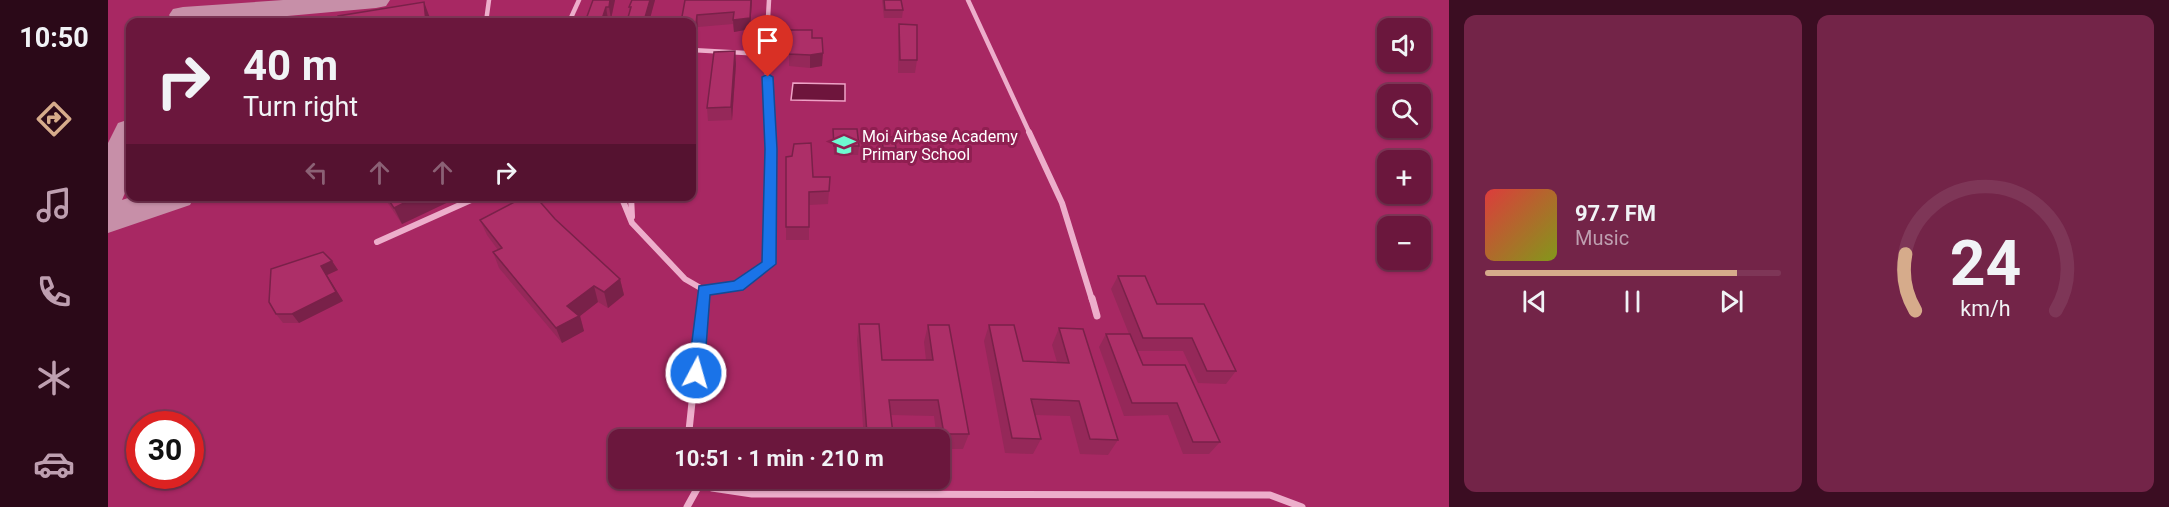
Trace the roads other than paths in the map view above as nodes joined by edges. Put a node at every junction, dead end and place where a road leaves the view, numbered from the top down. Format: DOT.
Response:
graph roads {
  1 [pos="489,0"];
  2 [pos="579,0"];
  3 [pos="769,0"];
  4 [pos="968,0"];
  5 [pos="487,18"];
  6 [pos="571,18"];
  7 [pos="696,50"];
  8 [pos="766,54"];
  9 [pos="469,201"];
  10 [pos="623,201"];
  11 [pos="631,201"];
  12 [pos="632,223"];
  13 [pos="377,242"];
  14 [pos="704,290"];
  15 [pos="1097,316"];
  16 [pos="689,429"];
  17 [pos="696,489"];
  18 [pos="719,489"];
  19 [pos="687,507"];
  20 [pos="1302,507"];
  1 -- 5 [label="street"];
  2 -- 6 [label="street"];
  3 -- 8 [label="street"];
  4 -- 15 [label="street"];
  7 -- 8 [label="street"];
  8 -- 14 [label="street"];
  9 -- 13 [label="street"];
  10 -- 12 [label="street"];
  11 -- 12 [label="street"];
  12 -- 14 [label="street"];
  14 -- 16 [label="street"];
  17 -- 19 [label="street"];
  18 -- 20 [label="street"];
}
